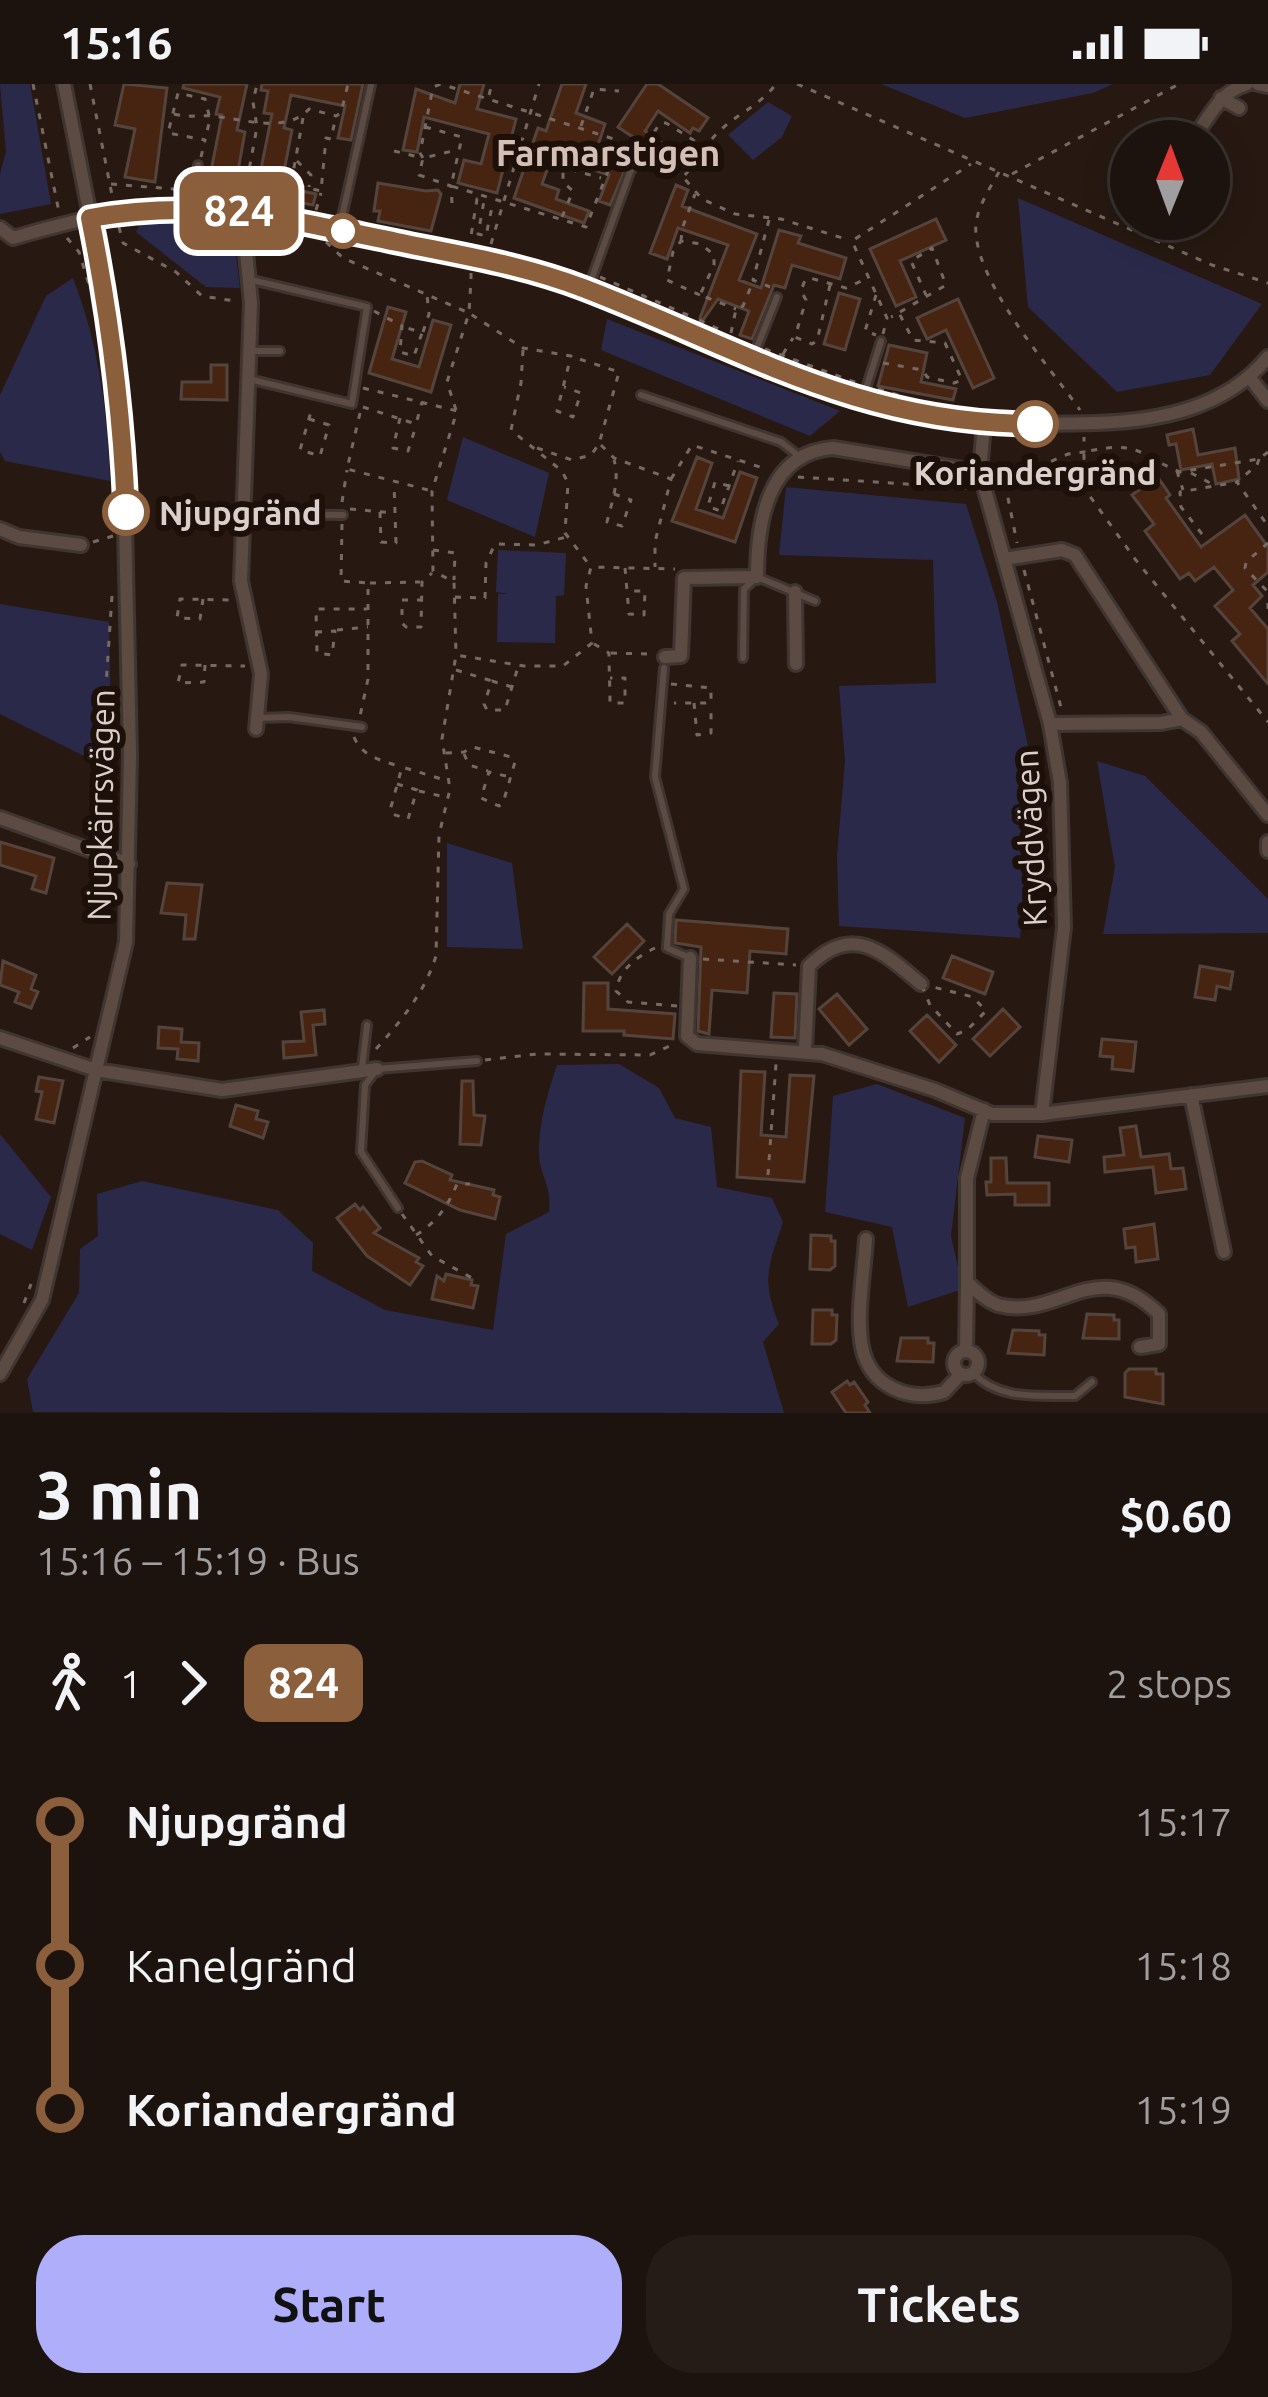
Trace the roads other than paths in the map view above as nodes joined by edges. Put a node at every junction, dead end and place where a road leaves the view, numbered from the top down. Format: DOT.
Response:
graph roads {
  1 [pos="64,84"];
  2 [pos="1247,84"];
  3 [pos="1258,84"];
  4 [pos="370,85"];
  5 [pos="1268,86"];
  6 [pos="1222,98"];
  7 [pos="1239,107"];
  8 [pos="1206,120"];
  9 [pos="642,151"];
  10 [pos="199,165"];
  11 [pos="243,204"];
  12 [pos="196,207"];
  13 [pos="90,218"];
  14 [pos="0,228"];
  15 [pos="339,230"];
  16 [pos="13,238"];
  17 [pos="0,250"];
  18 [pos="248,279"];
  19 [pos="587,290"];
  20 [pos="777,294"];
  21 [pos="881,339"];
  22 [pos="249,351"];
  23 [pos="280,351"];
  24 [pos="1268,357"];
  25 [pos="752,360"];
  26 [pos="248,378"];
  27 [pos="1250,378"];
  28 [pos="641,395"];
  29 [pos="862,401"];
  30 [pos="1268,401"];
  31 [pos="984,424"];
  32 [pos="800,457"];
  33 [pos="980,472"];
  34 [pos="342,512"];
  35 [pos="244,514"];
  36 [pos="0,529"];
  37 [pos="81,545"];
  38 [pos="1004,559"];
  39 [pos="757,577"];
  40 [pos="795,592"];
  41 [pos="814,601"];
  42 [pos="743,658"];
  43 [pos="664,662"];
  44 [pos="796,664"];
  45 [pos="1182,719"];
  46 [pos="256,723"];
  47 [pos="1050,724"];
  48 [pos="359,726"];
  49 [pos="1268,815"];
  50 [pos="0,818"];
  51 [pos="129,864"];
  52 [pos="690,958"];
  53 [pos="920,984"];
  54 [pos="367,1025"];
  55 [pos="0,1038"];
  56 [pos="805,1050"];
  57 [pos="477,1061"];
  58 [pos="96,1070"];
  59 [pos="377,1070"];
  60 [pos="361,1072"];
  61 [pos="1268,1086"];
  62 [pos="1191,1095"];
  63 [pos="984,1110"];
  64 [pos="1042,1114"];
  65 [pos="398,1208"];
  66 [pos="866,1239"];
  67 [pos="1224,1252"];
  68 [pos="967,1282"];
  69 [pos="1140,1347"];
  70 [pos="967,1373"];
  71 [pos="0,1374"];
  72 [pos="1092,1382"];
  1 -- 13 [label="street, Njupkärrsvägen"];
  2 -- 6 [label="street"];
  3 -- 5 [label="street"];
  4 -- 15 [label="lane"];
  6 -- 7 [label="street"];
  6 -- 8 [label="street"];
  9 -- 19 [label="lane"];
  10 -- 12 [label="lane"];
  11 -- 12 [label="street"];
  11 -- 15 [label="street"];
  11 -- 18 [label="street"];
  12 -- 13 [label="street"];
  13 -- 16 [label="street"];
  13 -- 51 [label="street, Njupkärrsvägen"];
  14 -- 16 [label="street"];
  15 -- 19 [label="street"];
  16 -- 17 [label="street"];
  18 -- 22 [label="street"];
  18 -- 26 [label="lane"];
  19 -- 25 [label="street"];
  20 -- 25 [label="lane"];
  21 -- 29 [label="lane"];
  22 -- 23 [label="lane"];
  22 -- 26 [label="street"];
  24 -- 27 [label="street"];
  25 -- 29 [label="street"];
  26 -- 35 [label="street"];
  27 -- 30 [label="street"];
  27 -- 31 [label="street"];
  28 -- 32 [label="lane"];
  29 -- 31 [label="street"];
  31 -- 33 [label="street, Kryddvägen"];
  32 -- 33 [label="street"];
  32 -- 39 [label="street"];
  33 -- 38 [label="street, Kryddvägen"];
  34 -- 35 [label="lane"];
  35 -- 46 [label="street"];
  36 -- 37 [label="street"];
  38 -- 45 [label="street"];
  38 -- 47 [label="street, Kryddvägen"];
  39 -- 40 [label="lane"];
  39 -- 42 [label="lane"];
  39 -- 43 [label="street"];
  40 -- 41 [label="lane"];
  40 -- 44 [label="street"];
  43 -- 52 [label="lane"];
  45 -- 47 [label="street"];
  45 -- 49 [label="street"];
  46 -- 48 [label="lane"];
  47 -- 64 [label="street, Kryddvägen"];
  50 -- 51 [label="street"];
  51 -- 58 [label="street, Njupkärrsvägen"];
  52 -- 56 [label="street"];
  53 -- 56 [label="street"];
  54 -- 60 [label="lane"];
  55 -- 58 [label="street"];
  56 -- 63 [label="street"];
  57 -- 59 [label="lane"];
  58 -- 60 [label="street"];
  58 -- 71 [label="street, Njupkärrsvägen"];
  59 -- 60 [label="street"];
  59 -- 65 [label="lane"];
  61 -- 62 [label="street"];
  62 -- 64 [label="street"];
  62 -- 67 [label="street"];
  63 -- 64 [label="street"];
  63 -- 68 [label="street"];
  66 -- 70 [label="street"];
  68 -- 69 [label="street"];
  68 -- 70 [label="street"];
  70 -- 72 [label="lane"];
}
